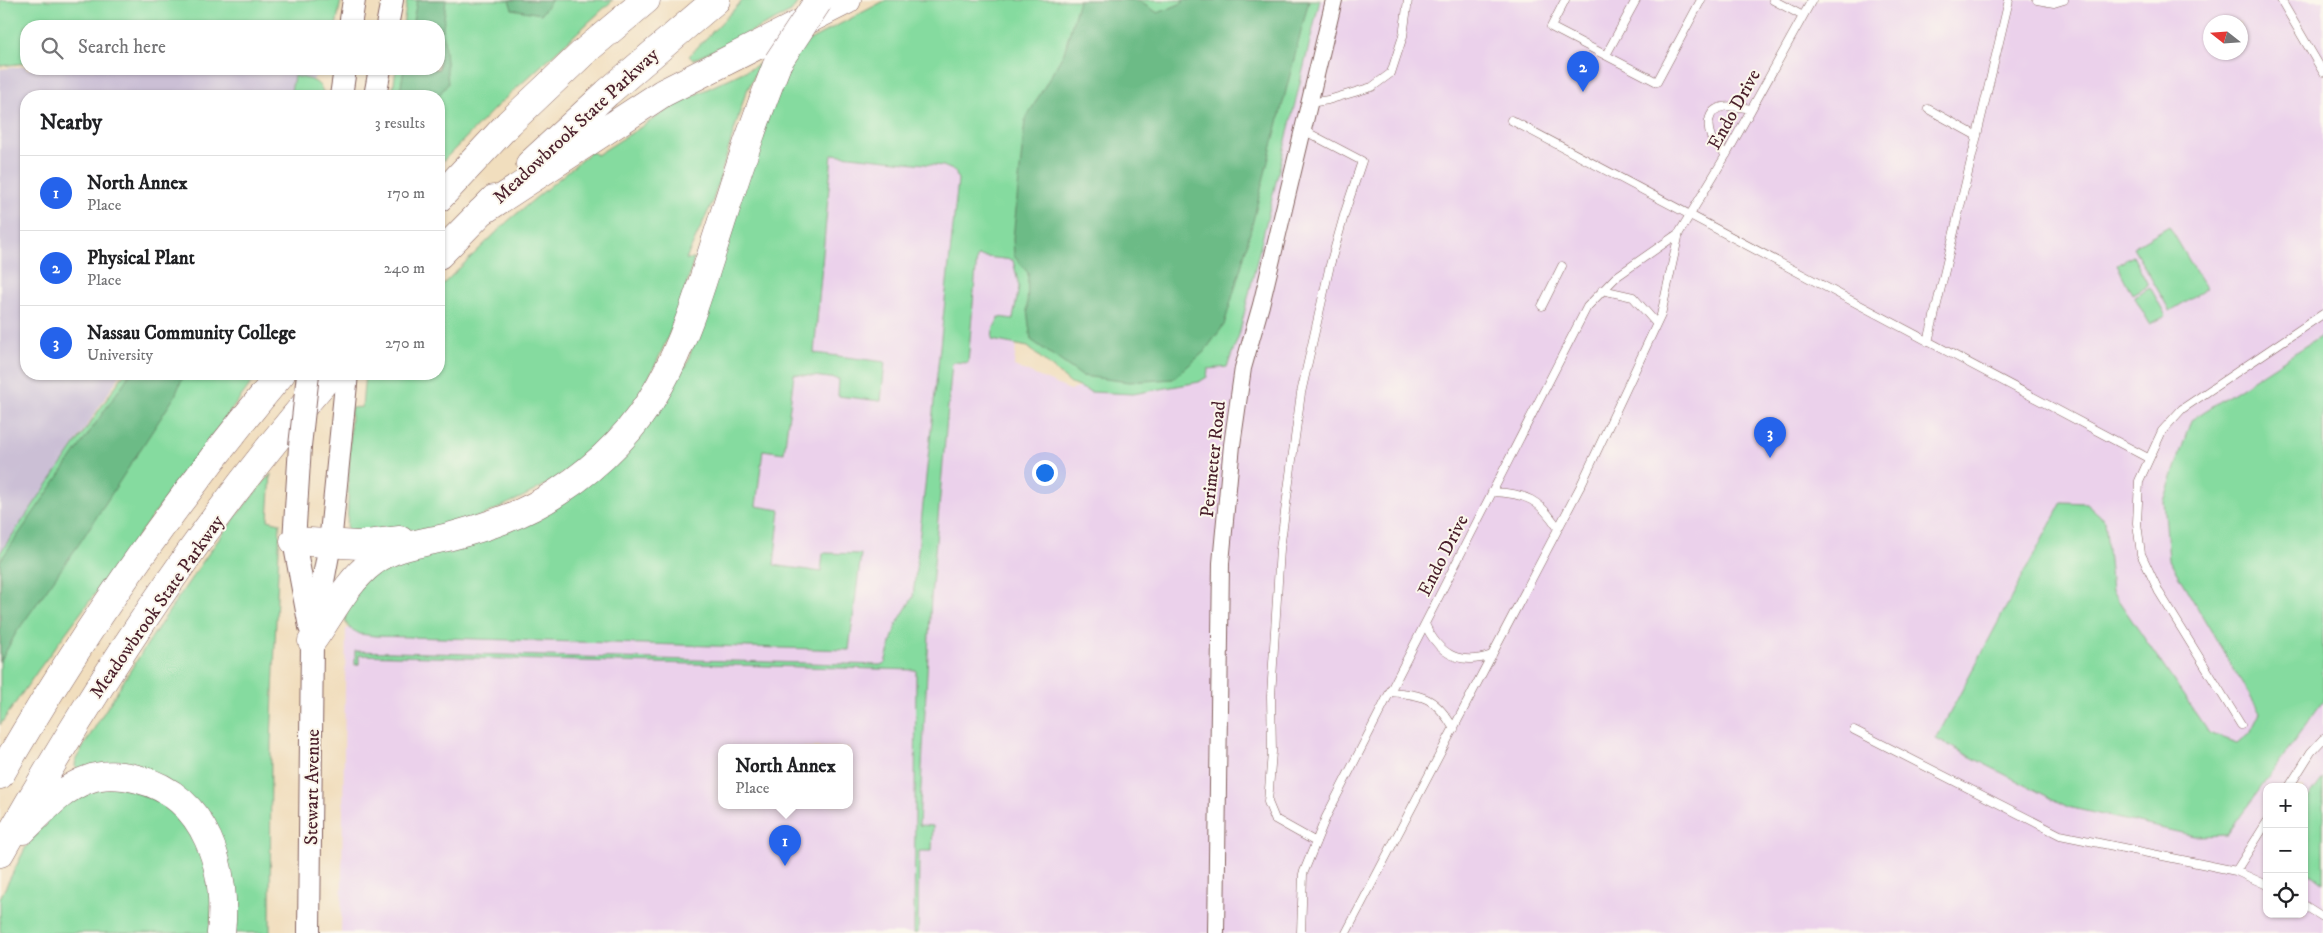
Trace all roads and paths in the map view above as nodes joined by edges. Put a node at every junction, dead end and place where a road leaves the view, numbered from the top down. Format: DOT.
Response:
graph roads {
  1 [pos="354,0"];
  2 [pos="392,0"];
  3 [pos="646,0"];
  4 [pos="716,0"];
  5 [pos="819,0"];
  6 [pos="847,0"];
  7 [pos="1334,0"];
  8 [pos="1408,0"];
  9 [pos="1565,0"];
  10 [pos="1636,0"];
  11 [pos="1701,0"];
  12 [pos="1773,0"];
  13 [pos="1812,0"];
  14 [pos="2009,0"];
  15 [pos="2037,0"];
  16 [pos="2064,0"];
  17 [pos="2281,0"];
  18 [pos="1803,16"];
  19 [pos="351,20"];
  20 [pos="388,20"];
  21 [pos="1606,55"];
  22 [pos="2323,72"];
  23 [pos="344,75"];
  24 [pos="379,75"];
  25 [pos="342,90"];
  26 [pos="376,90"];
  27 [pos="1310,103"];
  28 [pos="1751,109"];
  29 [pos="1928,109"];
  30 [pos="1511,120"];
  31 [pos="1303,130"];
  32 [pos="1977,136"];
  33 [pos="1726,155"];
  34 [pos="445,192"];
  35 [pos="482,212"];
  36 [pos="1690,216"];
  37 [pos="1679,233"];
  38 [pos="445,249"];
  39 [pos="1562,266"];
  40 [pos="1602,290"];
  41 [pos="1542,306"];
  42 [pos="2323,314"];
  43 [pos="1656,323"];
  44 [pos="1928,342"];
  45 [pos="276,380"];
  46 [pos="307,380"];
  47 [pos="341,381"];
  48 [pos="2148,458"];
  49 [pos="1492,492"];
  50 [pos="1558,528"];
  51 [pos="449,536"];
  52 [pos="294,541"];
  53 [pos="330,544"];
  54 [pos="1425,624"];
  55 [pos="312,641"];
  56 [pos="1492,655"];
  57 [pos="52,688"];
  58 [pos="1391,692"];
  59 [pos="2241,725"];
  60 [pos="1454,728"];
  61 [pos="1854,730"];
  62 [pos="2323,739"];
  63 [pos="0,745"];
  64 [pos="0,775"];
  65 [pos="2292,783"];
  66 [pos="2263,828"];
  67 [pos="1316,842"];
  68 [pos="0,853"];
  69 [pos="2236,871"];
  70 [pos="2263,883"];
  71 [pos="2308,908"];
  72 [pos="2323,917"];
  73 [pos="221,933"];
  74 [pos="309,933"];
  75 [pos="1216,933"];
  76 [pos="1301,933"];
  77 [pos="1346,933"];
  1 -- 19 [label="main road"];
  2 -- 20 [label="main road"];
  3 -- 34 [label="highway"];
  4 -- 35 [label="highway, Meadowbrook State Parkway"];
  5 -- 51 [label="highway, bridge"];
  6 -- 35 [label="highway"];
  7 -- 27 [label="street, Perimeter Road"];
  8 -- 27 [label="lane"];
  9 -- 21 [label="lane"];
  10 -- 21 [label="lane"];
  11 -- 21 [label="lane"];
  12 -- 18 [label="lane"];
  13 -- 18 [label="lane, Endo Drive"];
  14 -- 32 [label="lane"];
  15 -- 16 [label="lane"];
  17 -- 22 [label="lane"];
  18 -- 28 [label="lane, Endo Drive"];
  23 -- 25 [label="main road"];
  24 -- 26 [label="main road"];
  27 -- 31 [label="street, Perimeter Road"];
  28 -- 33 [label="lane, Endo Drive"];
  28 -- 33 [label="lane"];
  29 -- 32 [label="lane"];
  30 -- 36 [label="lane"];
  31 -- 67 [label="lane"];
  31 -- 75 [label="street, Perimeter Road"];
  32 -- 44 [label="lane"];
  33 -- 36 [label="lane, Endo Drive"];
  35 -- 38 [label="highway, Meadowbrook State Parkway"];
  36 -- 37 [label="lane, Endo Drive"];
  36 -- 44 [label="lane"];
  37 -- 40 [label="lane, Endo Drive"];
  37 -- 43 [label="lane, Endo Drive"];
  39 -- 41 [label="lane"];
  40 -- 43 [label="lane"];
  40 -- 49 [label="lane, Endo Drive"];
  42 -- 48 [label="lane"];
  43 -- 50 [label="lane, Endo Drive"];
  44 -- 48 [label="lane"];
  45 -- 57 [label="highway, Meadowbrook State Parkway"];
  46 -- 52 [label="main road, Stewart Avenue, bridge"];
  47 -- 53 [label="main road, Stewart Avenue"];
  47 -- 68 [label="highway, Meadowbrook State Parkway"];
  48 -- 59 [label="lane"];
  49 -- 50 [label="lane"];
  49 -- 54 [label="lane, Endo Drive"];
  50 -- 56 [label="lane, Endo Drive"];
  51 -- 53 [label="highway"];
  51 -- 55 [label="highway"];
  52 -- 53 [label="highway"];
  52 -- 55 [label="main road, Stewart Avenue"];
  53 -- 55 [label="main road, Stewart Avenue"];
  54 -- 56 [label="lane"];
  54 -- 58 [label="lane, Endo Drive"];
  55 -- 74 [label="main road, Stewart Avenue"];
  56 -- 60 [label="lane, Endo Drive"];
  57 -- 63 [label="highway"];
  57 -- 64 [label="highway, Meadowbrook State Parkway"];
  58 -- 60 [label="lane"];
  58 -- 67 [label="lane, Endo Drive"];
  60 -- 77 [label="lane, Endo Drive"];
  61 -- 69 [label="lane"];
  62 -- 65 [label="lane"];
  66 -- 69 [label="lane"];
  67 -- 76 [label="lane, Endo Drive"];
  68 -- 73 [label="highway"];
  69 -- 70 [label="lane"];
  71 -- 72 [label="lane"];
}
